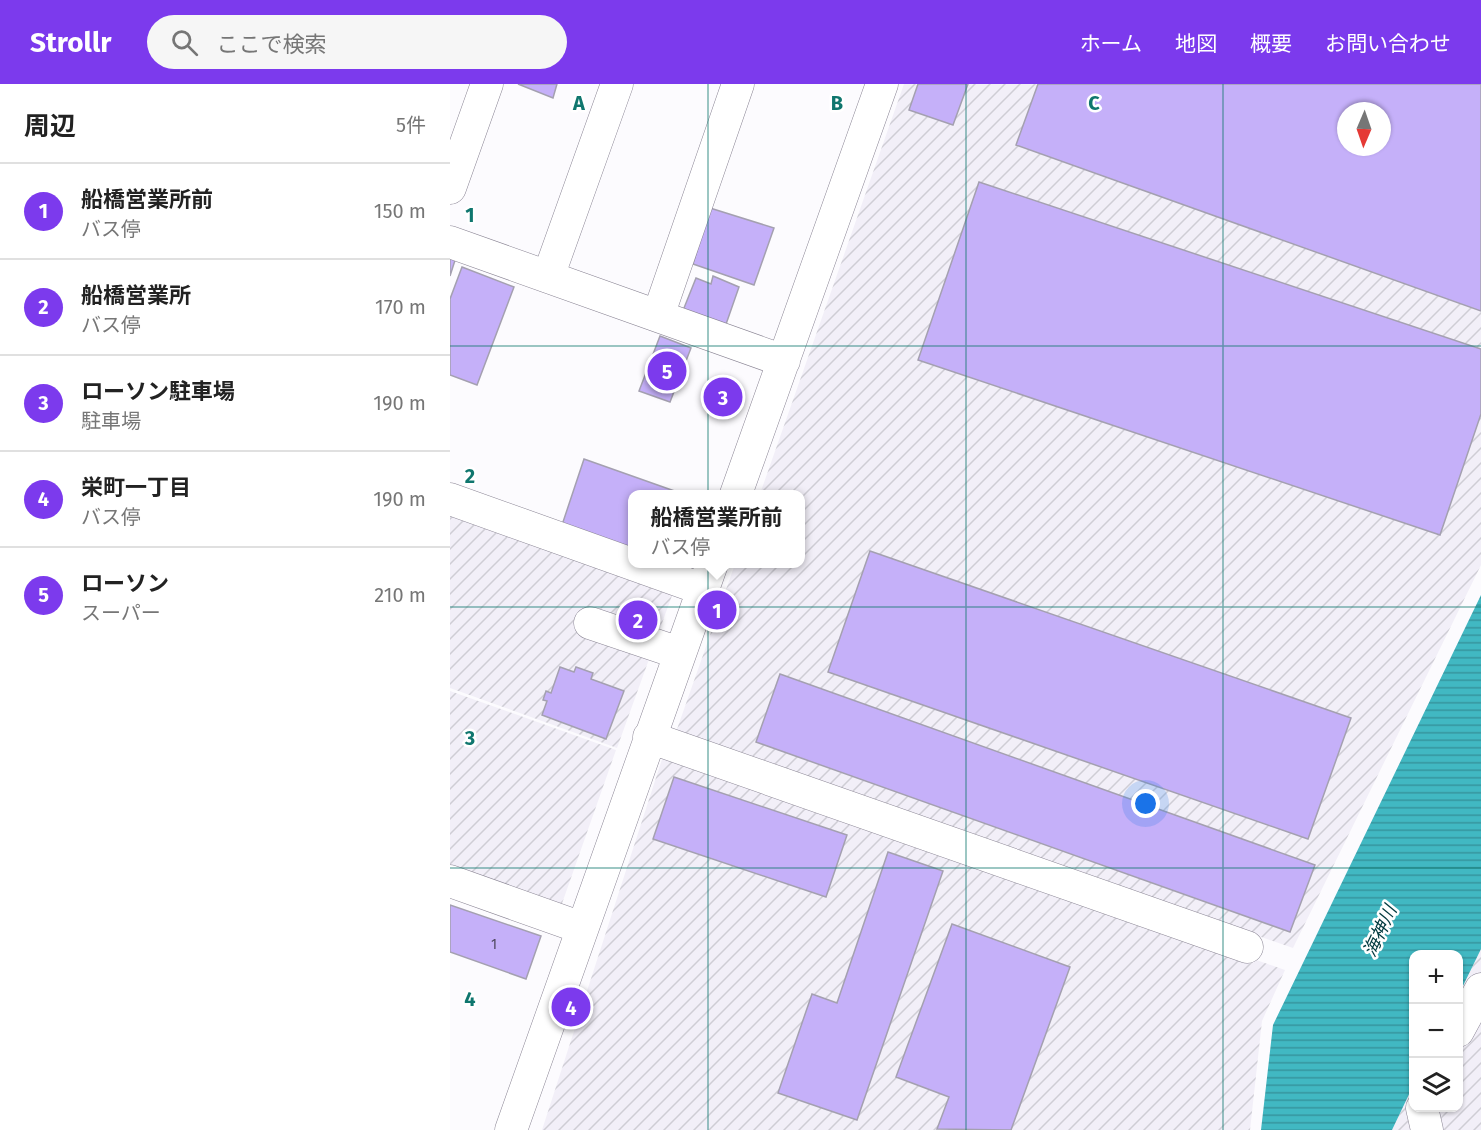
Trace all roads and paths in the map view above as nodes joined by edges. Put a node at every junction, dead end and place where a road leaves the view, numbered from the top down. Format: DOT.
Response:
graph roads {
  1 [pos="487,84"];
  2 [pos="617,84"];
  3 [pos="738,84"];
  4 [pos="882,84"];
  5 [pos="450,188"];
  6 [pos="450,242"];
  7 [pos="548,277"];
  8 [pos="658,316"];
  9 [pos="784,361"];
  10 [pos="738,490"];
  11 [pos="450,499"];
  12 [pos="628,552"];
  13 [pos="680,568"];
  14 [pos="707,576"];
  15 [pos="590,623"];
  16 [pos="679,653"];
  17 [pos="649,737"];
  18 [pos="450,881"];
  19 [pos="582,928"];
  20 [pos="1246,947"];
  21 [pos="1481,989"];
  22 [pos="1463,1022"];
  23 [pos="1423,1112"];
  24 [pos="511,1130"];
  25 [pos="1427,1130"];
  1 -- 5 [label="street"];
  2 -- 7 [label="street"];
  3 -- 8 [label="street"];
  4 -- 9 [label="street"];
  6 -- 7 [label="street"];
  7 -- 8 [label="street"];
  8 -- 9 [label="street"];
  9 -- 10 [label="street"];
  11 -- 12 [label="street"];
  13 -- 14 [label="street"];
  14 -- 16 [label="street"];
  15 -- 16 [label="street"];
  16 -- 17 [label="street"];
  17 -- 19 [label="street"];
  17 -- 20 [label="street"];
  18 -- 19 [label="street"];
  19 -- 24 [label="street"];
  21 -- 22 [label="street"];
  23 -- 25 [label="street"];
}
